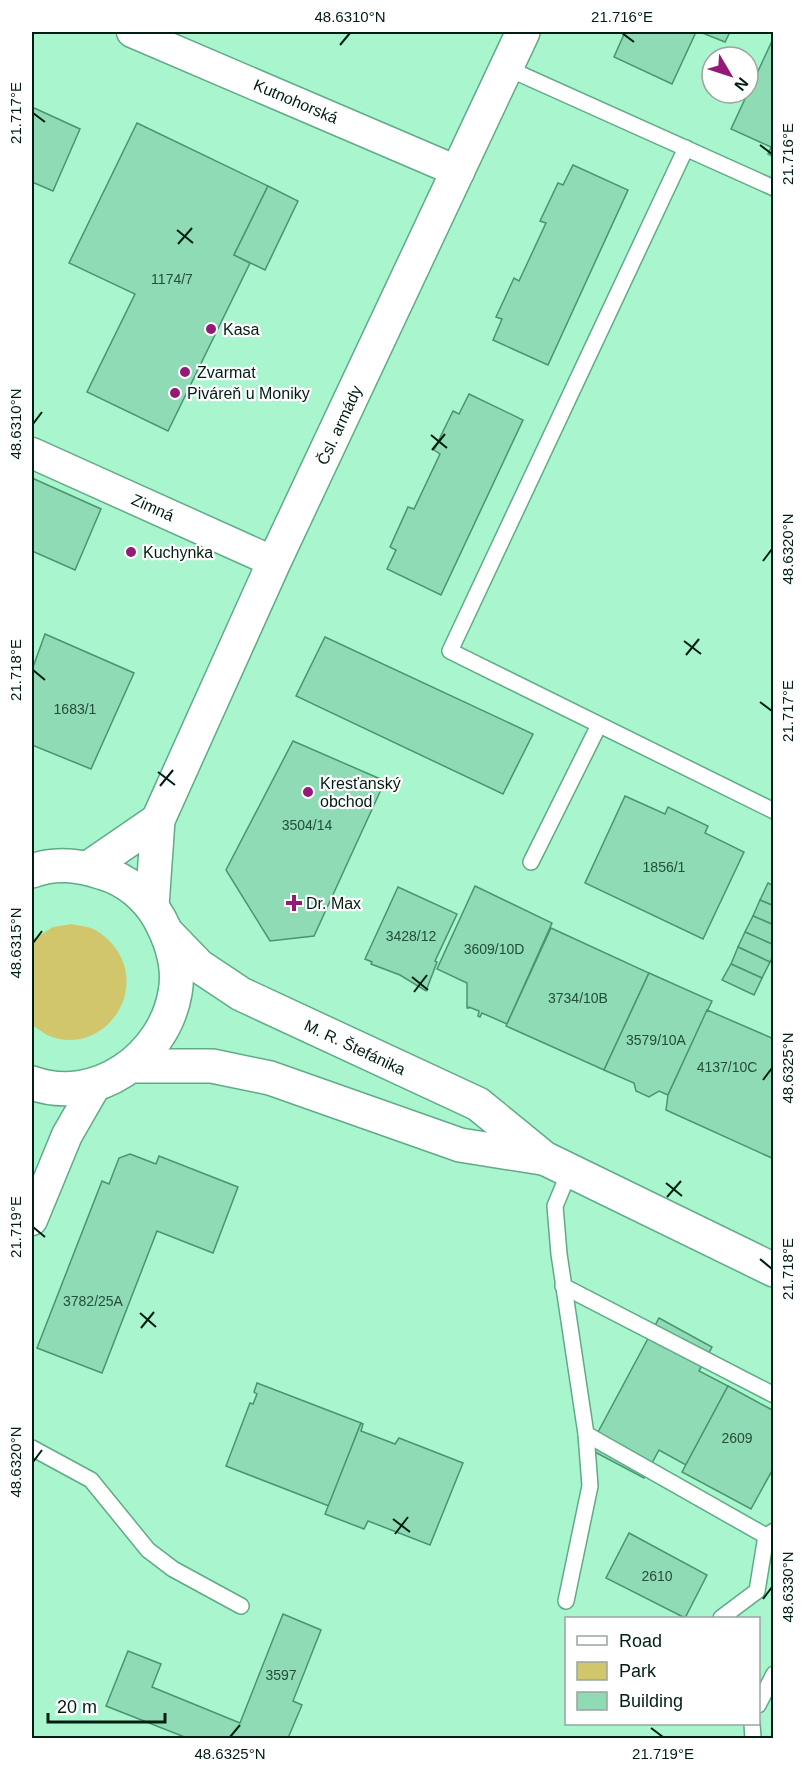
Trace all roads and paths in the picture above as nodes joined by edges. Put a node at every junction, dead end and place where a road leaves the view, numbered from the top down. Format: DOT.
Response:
graph roads {
  1 [pos="132,32"];
  2 [pos="524,32"];
  3 [pos="507,68"];
  4 [pos="686,148"];
  5 [pos="459,172"];
  6 [pos="774,188"];
  7 [pos="32,453"];
  8 [pos="274,562"];
  9 [pos="599,725"];
  10 [pos="774,811"];
  11 [pos="158,820"];
  12 [pos="531,862"];
  13 [pos="88,868"];
  14 [pos="32,871"];
  15 [pos="152,906"];
  16 [pos="168,934"];
  17 [pos="132,1066"];
  18 [pos="32,1083"];
  19 [pos="97,1083"];
  20 [pos="557,1164"];
  21 [pos="32,1220"];
  22 [pos="774,1270"];
  23 [pos="563,1286"];
  24 [pos="774,1395"];
  25 [pos="586,1434"];
  26 [pos="32,1448"];
  27 [pos="770,1534"];
  28 [pos="566,1601"];
  29 [pos="241,1606"];
  30 [pos="722,1617"];
  31 [pos="774,1674"];
  32 [pos="760,1703"];
  1 -- 5 [label="street, Kutnohorská"];
  2 -- 3 [label="street, Čsl. armády"];
  3 -- 4 [label="lane"];
  3 -- 5 [label="street, Čsl. armády"];
  4 -- 6 [label="lane"];
  4 -- 9 [label="lane"];
  5 -- 8 [label="street, Čsl. armády"];
  7 -- 8 [label="street, Zimná"];
  8 -- 11 [label="street, Čsl. armády"];
  9 -- 10 [label="lane"];
  9 -- 12 [label="lane"];
  11 -- 13 [label="street"];
  11 -- 15 [label="street"];
  13 -- 14 [label="street"];
  13 -- 15 [label="street"];
  15 -- 16 [label="street"];
  16 -- 17 [label="street"];
  16 -- 20 [label="street, M. R. Štefánika"];
  17 -- 19 [label="street"];
  17 -- 20 [label="street, M. R. Štefánika"];
  18 -- 19 [label="street"];
  19 -- 21 [label="street"];
  20 -- 22 [label="street, M. R. Štefánika"];
  20 -- 23 [label="lane"];
  23 -- 24 [label="lane"];
  23 -- 25 [label="lane"];
  25 -- 27 [label="lane"];
  25 -- 28 [label="lane"];
  26 -- 29 [label="lane"];
  27 -- 30 [label="lane"];
  31 -- 32 [label="lane"];
}
